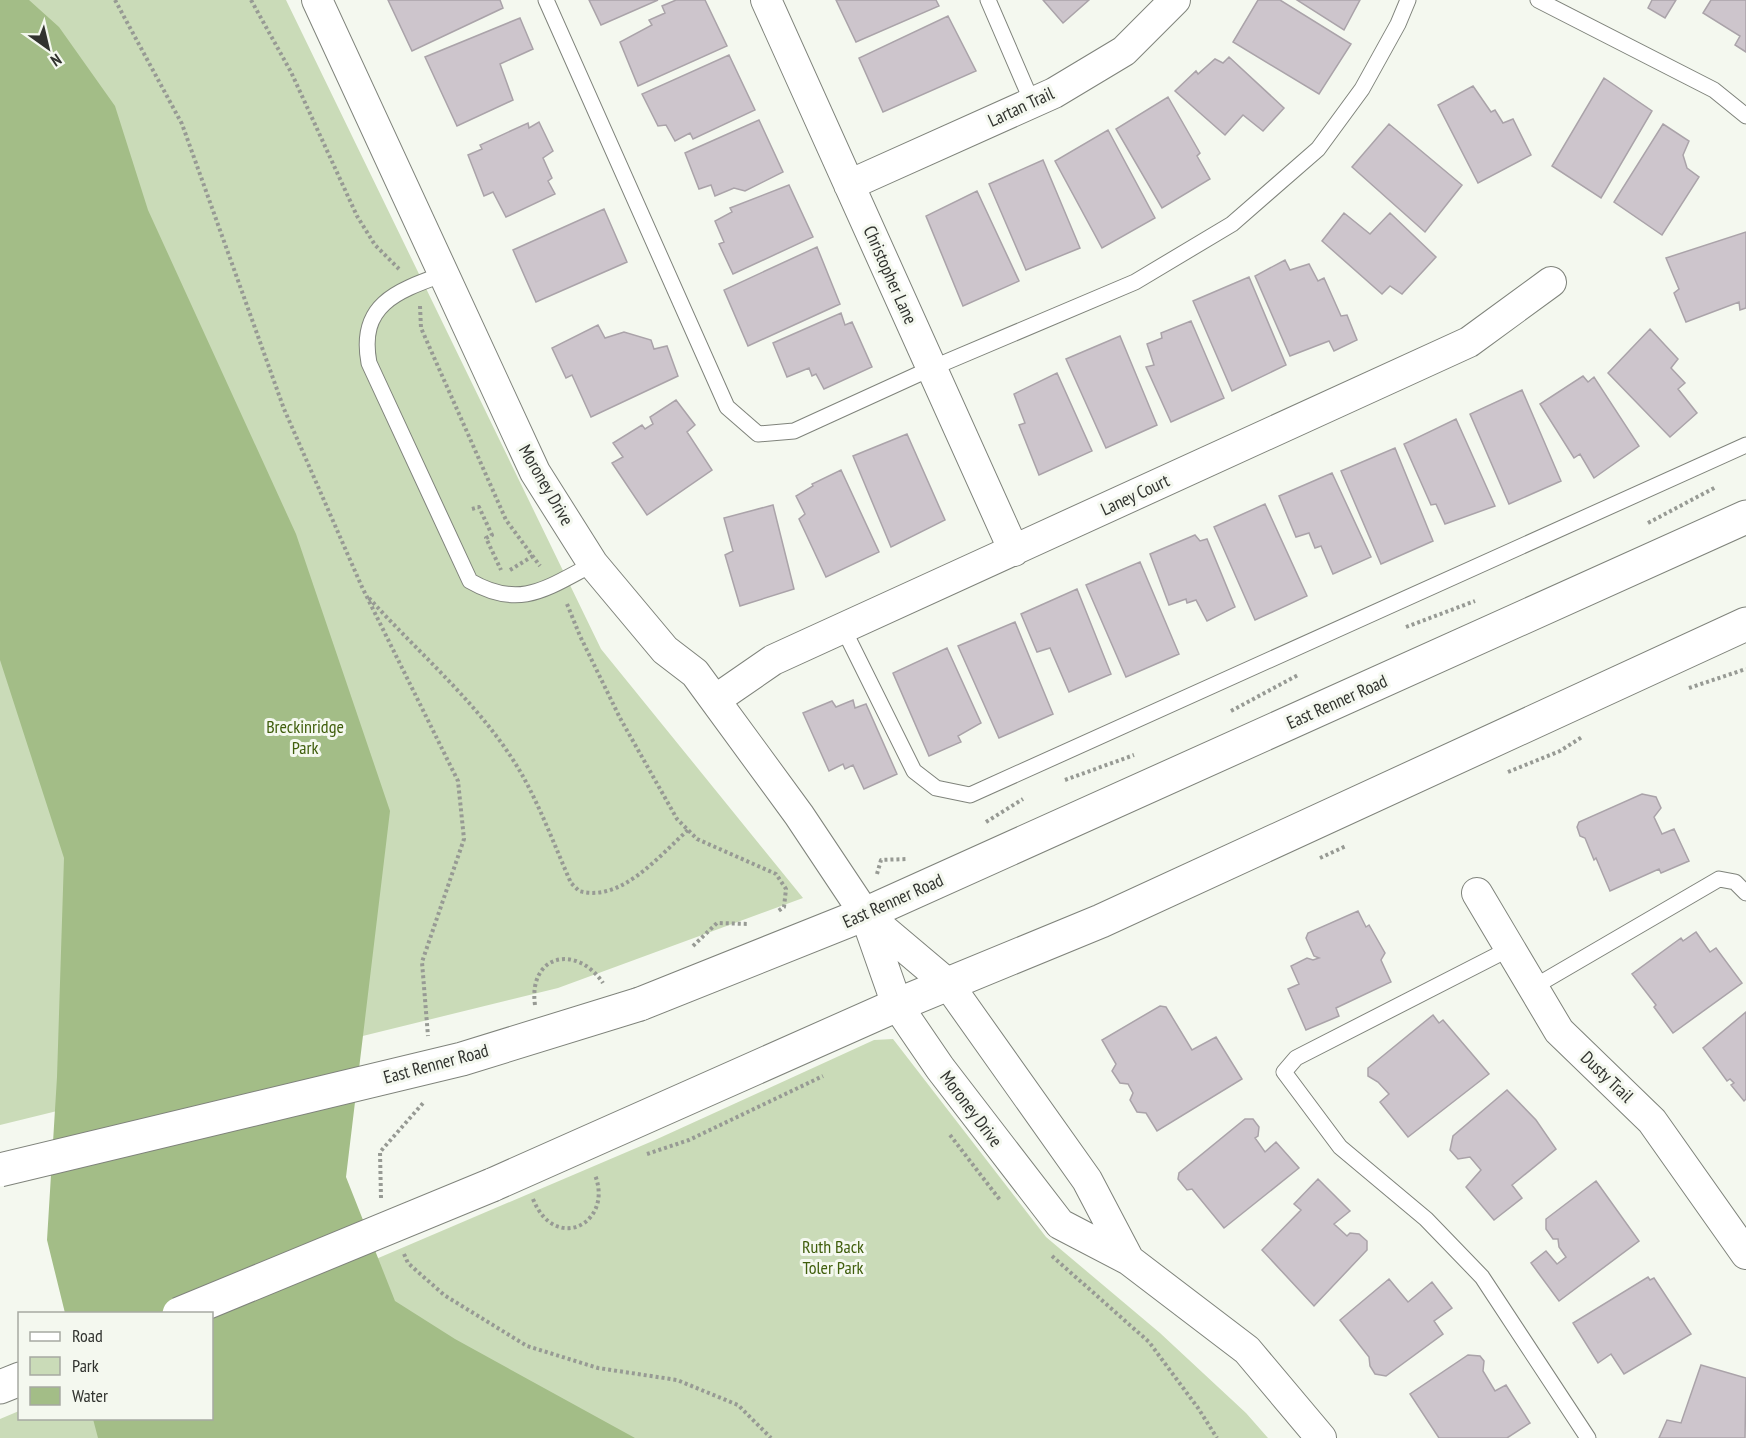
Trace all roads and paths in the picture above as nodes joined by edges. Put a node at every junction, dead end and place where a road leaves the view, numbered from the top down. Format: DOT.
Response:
graph roads {
  1 [pos="115,0"];
  2 [pos="317,0"];
  3 [pos="546,0"];
  4 [pos="766,0"];
  5 [pos="988,0"];
  6 [pos="1175,0"];
  7 [pos="1408,0"];
  8 [pos="1538,0"];
  9 [pos="1032,102"];
  10 [pos="1746,116"];
  11 [pos="849,185"];
  12 [pos="444,274"];
  13 [pos="1551,282"];
  14 [pos="932,368"];
  15 [pos="1746,445"];
  16 [pos="1719,485"];
  17 [pos="472,509"];
  18 [pos="1746,517"];
  19 [pos="1646,525"];
  20 [pos="1014,551"];
  21 [pos="533,556"];
  22 [pos="593,564"];
  23 [pos="365,594"];
  24 [pos="1479,599"];
  25 [pos="1746,624"];
  26 [pos="1404,627"];
  27 [pos="843,628"];
  28 [pos="1300,675"];
  29 [pos="715,700"];
  30 [pos="1230,712"];
  31 [pos="1138,753"];
  32 [pos="1057,783"];
  33 [pos="1028,796"];
  34 [pos="979,825"];
  35 [pos="688,830"];
  36 [pos="912,858"];
  37 [pos="1477,893"];
  38 [pos="1746,893"];
  39 [pos="857,902"];
  40 [pos="784,907"];
  41 [pos="791,909"];
  42 [pos="1509,949"];
  43 [pos="948,984"];
  44 [pos="1532,988"];
  45 [pos="608,991"];
  46 [pos="897,1005"];
  47 [pos="536,1014"];
  48 [pos="428,1042"];
  49 [pos="428,1097"];
  50 [pos="0,1170"];
  51 [pos="594,1173"];
  52 [pos="533,1198"];
  53 [pos="381,1201"];
  54 [pos="403,1252"];
  55 [pos="1746,1254"];
  56 [pos="1129,1260"];
  57 [pos="184,1312"];
  58 [pos="18,1380"];
  59 [pos="0,1387"];
  60 [pos="771,1438"];
  61 [pos="1321,1438"];
  62 [pos="1588,1438"];
  1 -- 23 [label="path"];
  2 -- 12 [label="street, Moroney Drive"];
  3 -- 14 [label="lane"];
  4 -- 11 [label="street, Christopher Lane"];
  5 -- 9 [label="lane"];
  6 -- 9 [label="street, Lartan Trail"];
  7 -- 14 [label="lane"];
  8 -- 10 [label="lane"];
  9 -- 11 [label="street, Lartan Trail"];
  11 -- 14 [label="street, Christopher Lane"];
  12 -- 22 [label="street, Moroney Drive"];
  12 -- 22 [label="lane"];
  13 -- 20 [label="street, Laney Court"];
  14 -- 20 [label="street, Christopher Lane"];
  15 -- 27 [label="lane"];
  16 -- 19 [label="path"];
  17 -- 21 [label="path"];
  18 -- 39 [label="main road, East Renner Road"];
  20 -- 27 [label="street, Laney Court"];
  22 -- 29 [label="street, Moroney Drive"];
  23 -- 35 [label="path"];
  23 -- 48 [label="path"];
  24 -- 26 [label="path"];
  25 -- 43 [label="main road"];
  27 -- 29 [label="street, Laney Court"];
  28 -- 30 [label="path"];
  29 -- 39 [label="street, Moroney Drive"];
  31 -- 32 [label="path"];
  33 -- 34 [label="path"];
  36 -- 39 [label="path"];
  37 -- 42 [label="street, Dusty Trail"];
  38 -- 44 [label="lane"];
  39 -- 43 [label="street, Moroney Drive"];
  39 -- 46 [label="street, Moroney Drive"];
  39 -- 50 [label="main road, East Renner Road, bridge"];
  40 -- 41 [label="path"];
  42 -- 44 [label="street, Dusty Trail"];
  42 -- 62 [label="lane"];
  43 -- 46 [label="main road"];
  43 -- 56 [label="street, Moroney Drive"];
  44 -- 55 [label="street, Dusty Trail"];
  45 -- 47 [label="path"];
  46 -- 56 [label="street, Moroney Drive"];
  46 -- 57 [label="main road, bridge"];
  49 -- 53 [label="path"];
  51 -- 52 [label="path"];
  54 -- 60 [label="path"];
  56 -- 61 [label="street, Moroney Drive"];
  58 -- 59 [label="main road"];
}
